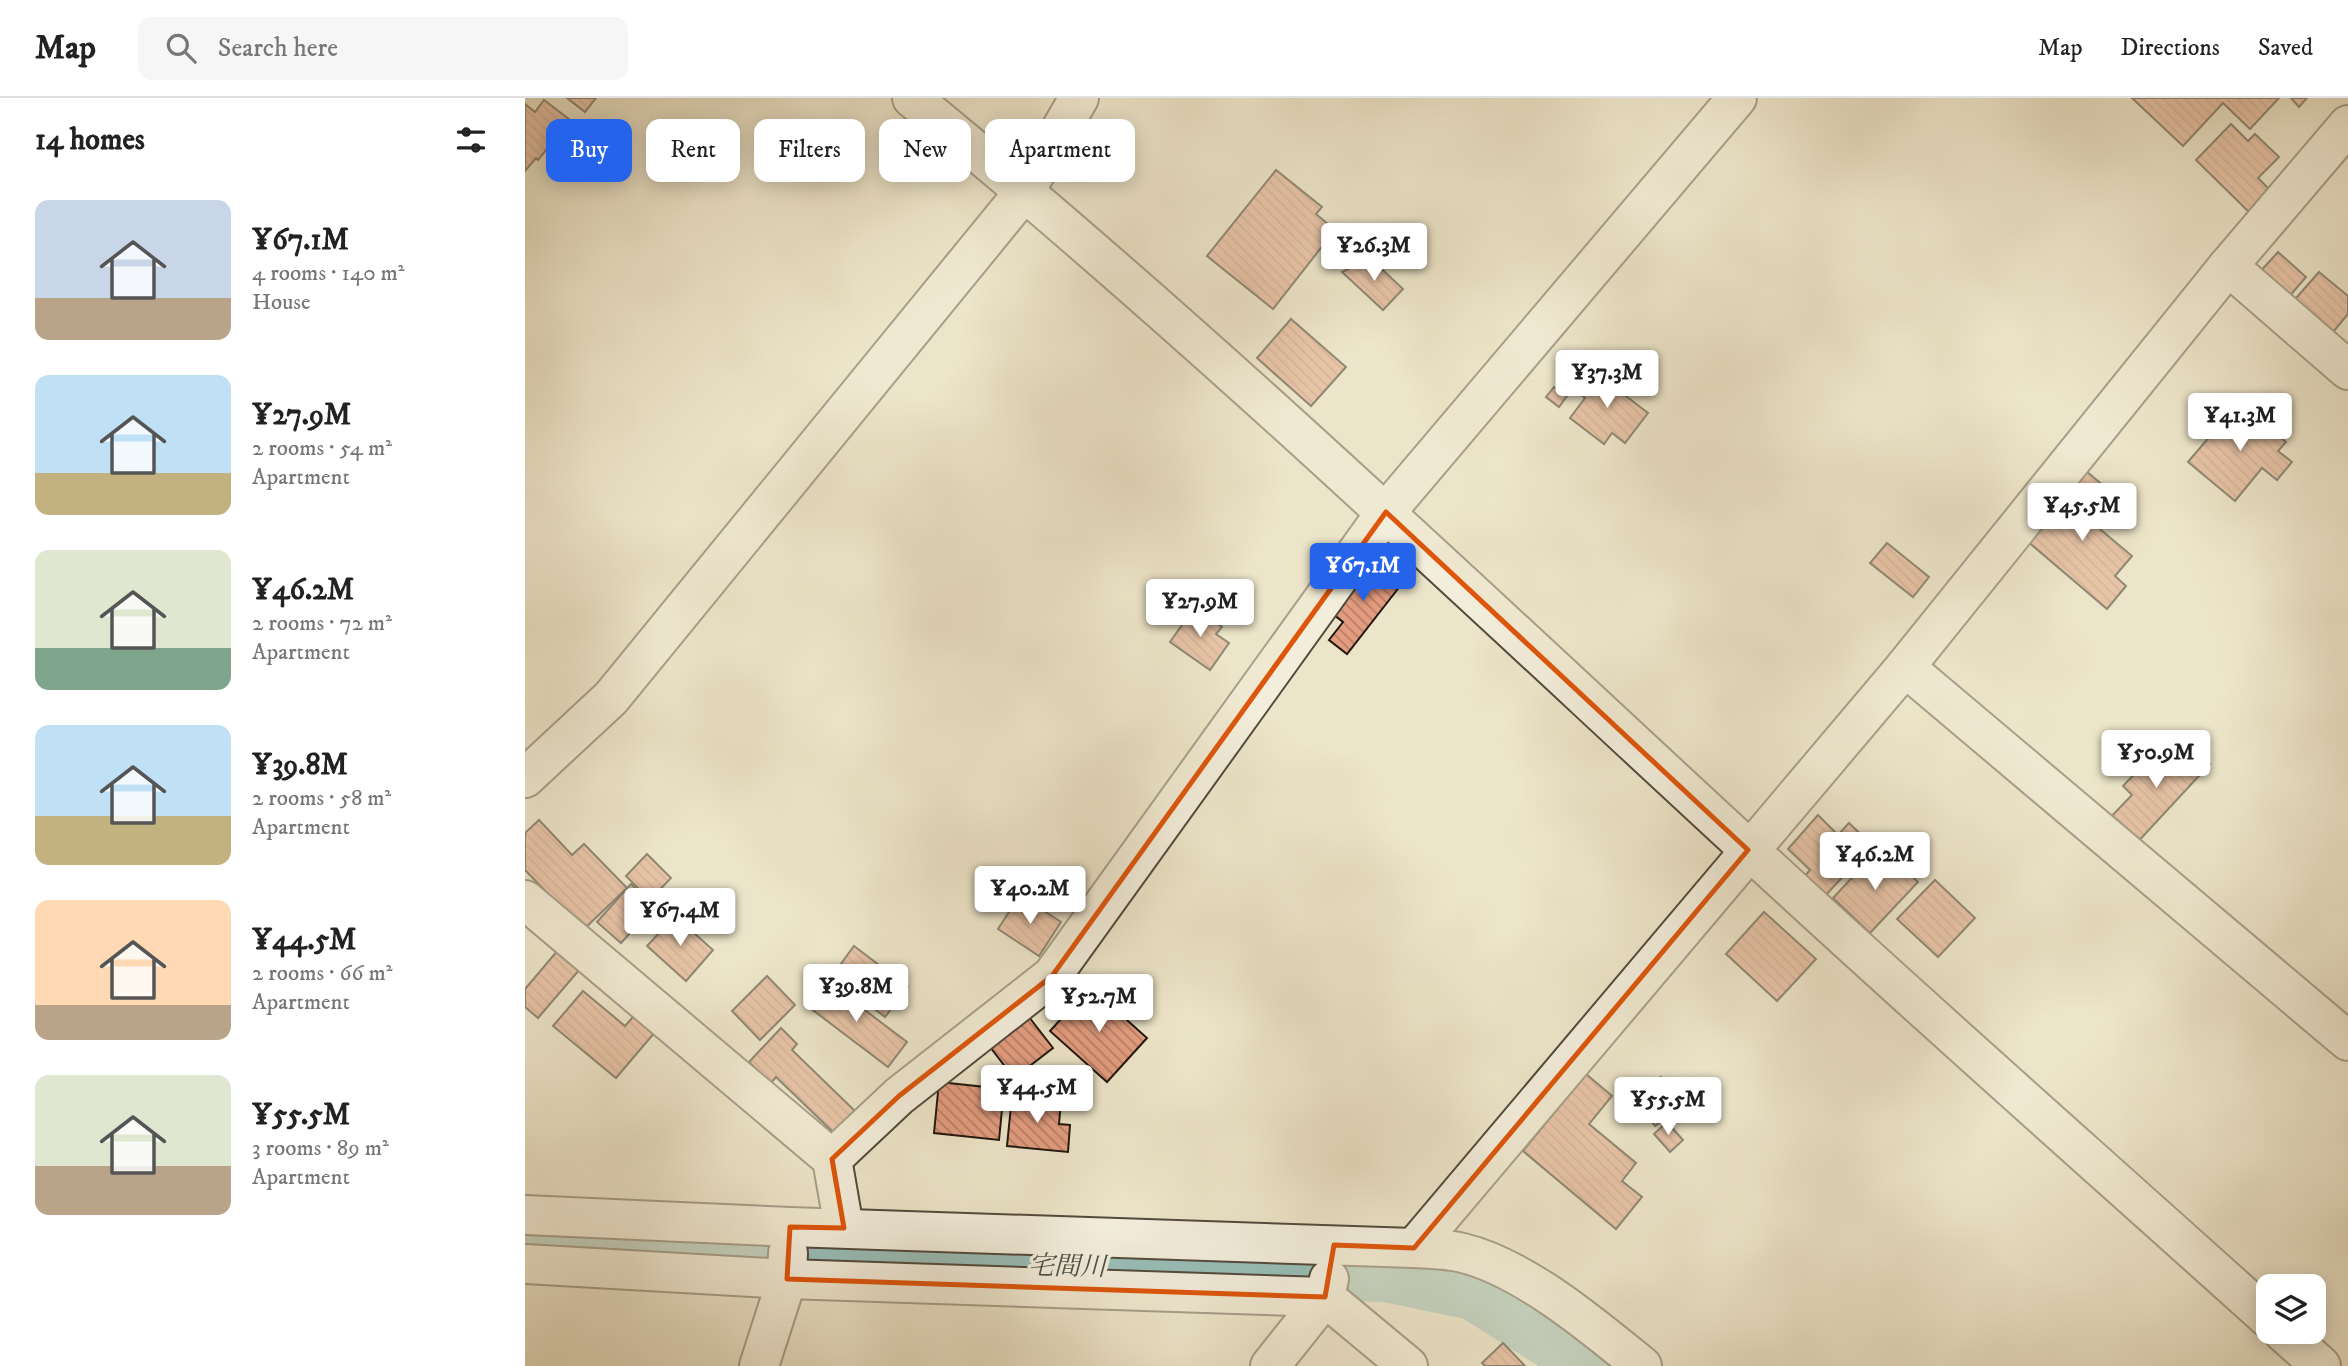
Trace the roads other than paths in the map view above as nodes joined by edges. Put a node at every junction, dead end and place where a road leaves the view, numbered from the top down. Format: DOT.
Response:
graph roads {
  1 [pos="912,98"];
  2 [pos="1079,98"];
  3 [pos="1737,98"];
  4 [pos="2348,125"];
  5 [pos="1025,191"];
  6 [pos="2228,266"];
  7 [pos="2348,370"];
  8 [pos="1386,512"];
  9 [pos="1905,667"];
  10 [pos="525,778"];
  11 [pos="1748,849"];
  12 [pos="525,900"];
  13 [pos="2348,1041"];
  14 [pos="832,1159"];
  15 [pos="525,1214"];
  16 [pos="844,1228"];
  17 [pos="1414,1248"];
  18 [pos="788,1256"];
  19 [pos="525,1264"];
  20 [pos="1329,1272"];
  21 [pos="2256,1307"];
  22 [pos="2296,1344"];
  23 [pos="759,1366"];
  24 [pos="1270,1366"];
  25 [pos="1408,1366"];
  26 [pos="1642,1366"];
  27 [pos="2321,1366"];
  1 -- 5 [label="street"];
  2 -- 5 [label="street"];
  3 -- 8 [label="street"];
  4 -- 6 [label="street"];
  5 -- 8 [label="street"];
  5 -- 10 [label="street"];
  6 -- 7 [label="street"];
  6 -- 9 [label="street"];
  8 -- 11 [label="street"];
  8 -- 14 [label="street"];
  9 -- 11 [label="street"];
  9 -- 13 [label="street"];
  11 -- 17 [label="street"];
  11 -- 21 [label="street"];
  12 -- 14 [label="street"];
  14 -- 16 [label="street"];
  15 -- 18 [label="street"];
  16 -- 18 [label="street"];
  16 -- 20 [label="street"];
  17 -- 20 [label="street"];
  17 -- 26 [label="street"];
  18 -- 19 [label="street"];
  18 -- 20 [label="street"];
  18 -- 23 [label="street"];
  20 -- 24 [label="street"];
  20 -- 25 [label="street"];
  22 -- 27 [label="street"];
}
